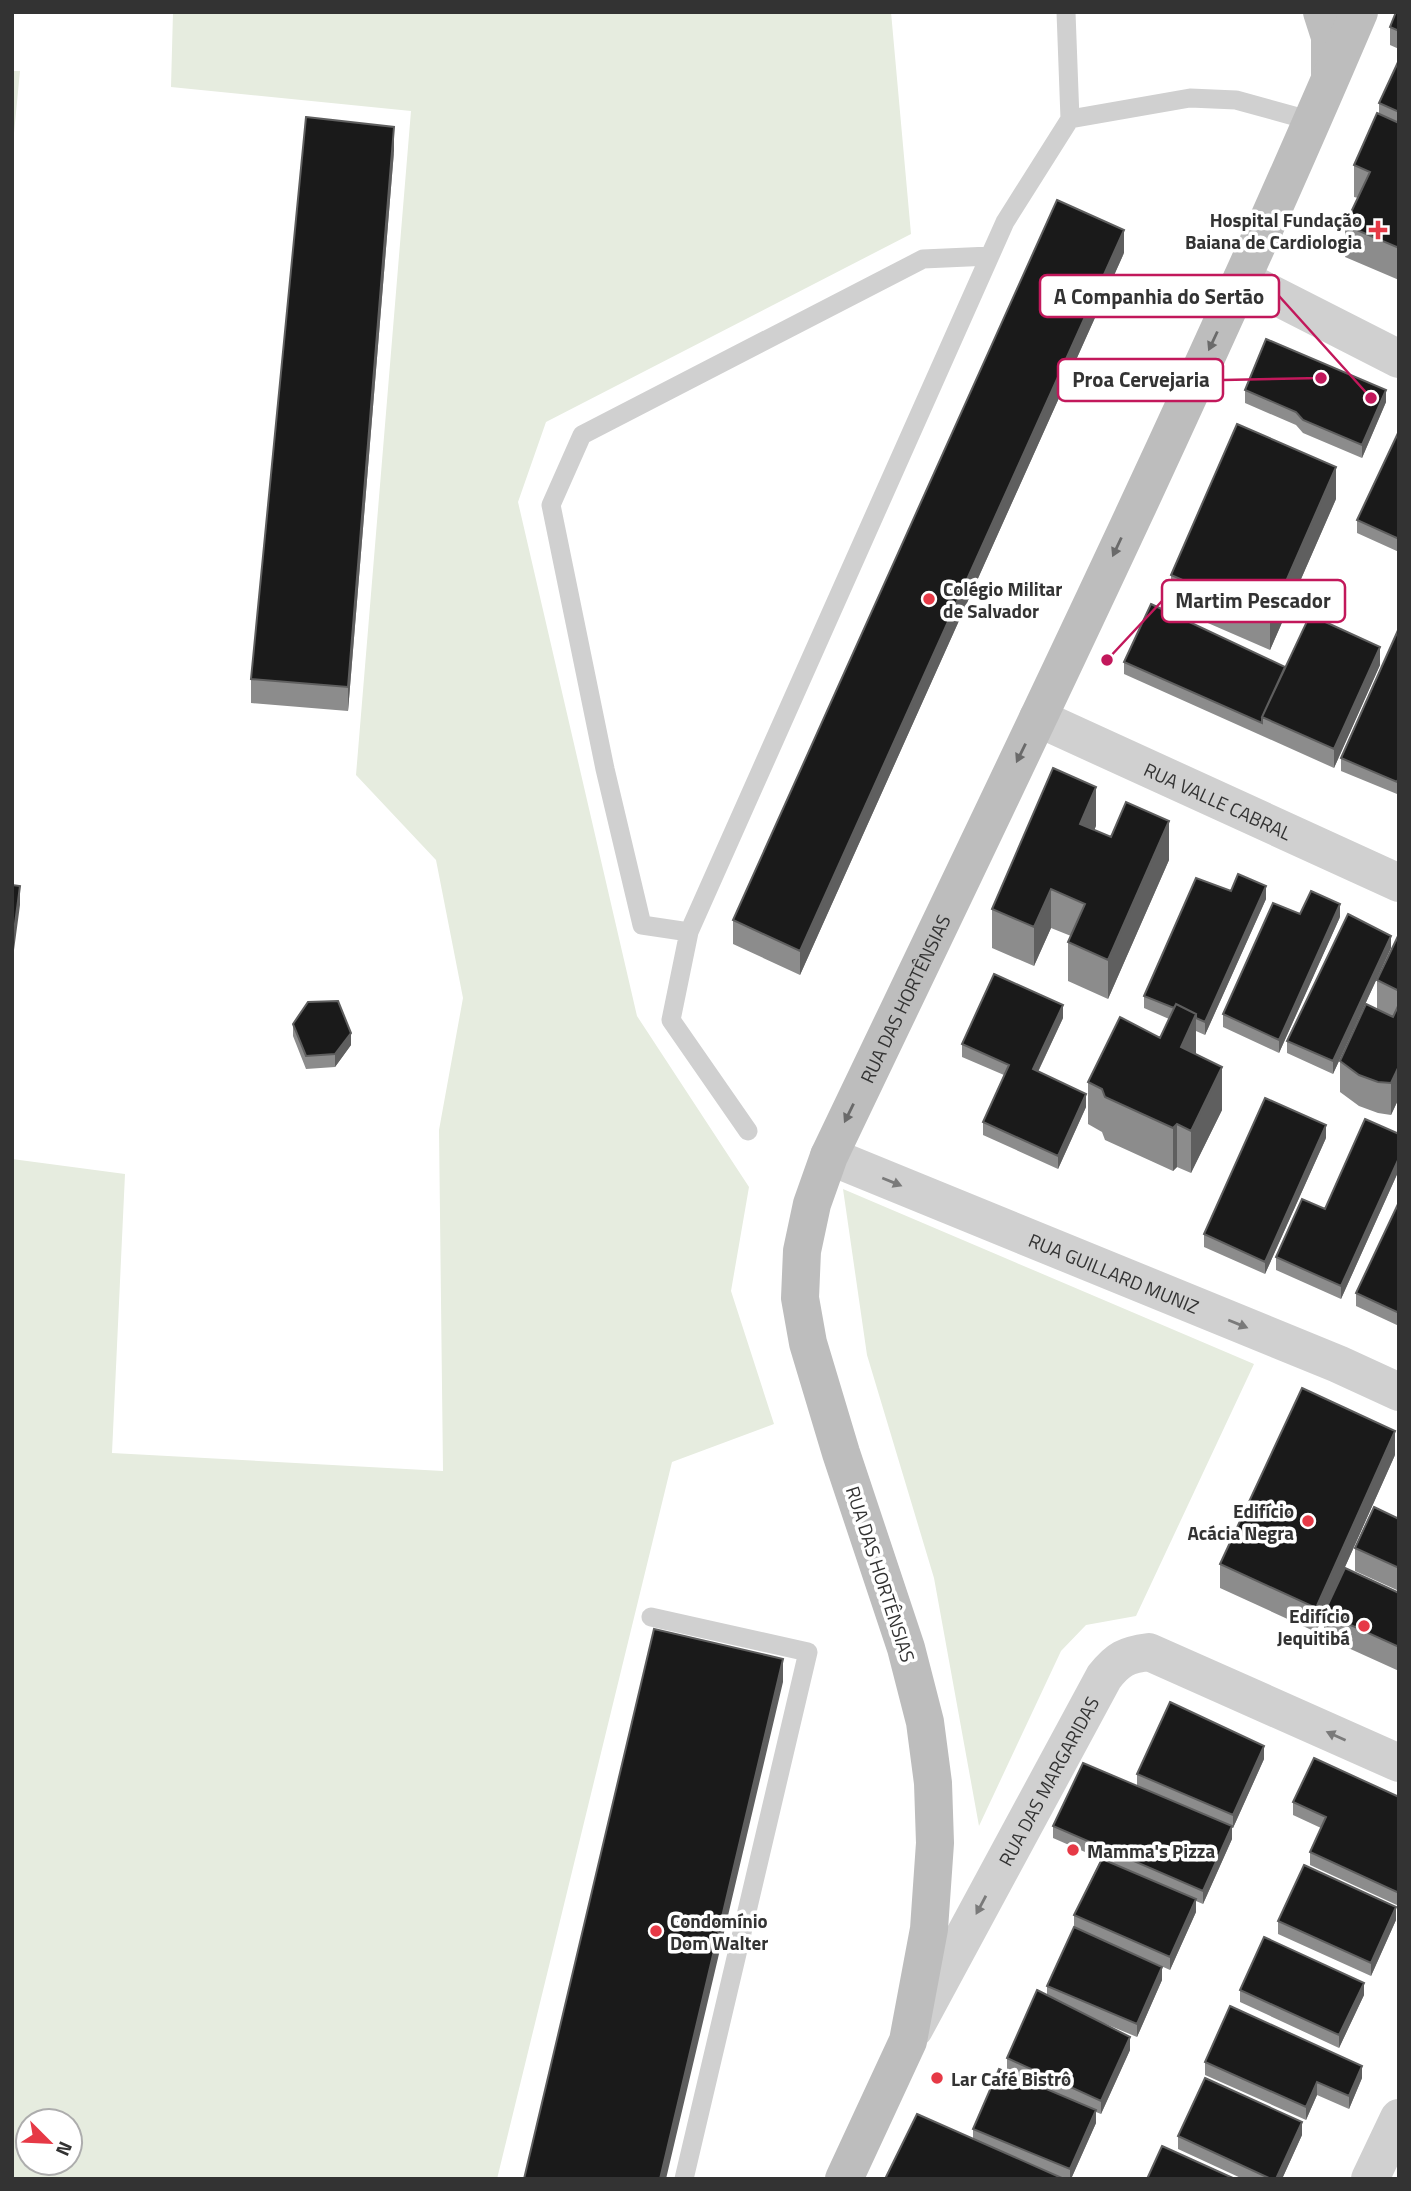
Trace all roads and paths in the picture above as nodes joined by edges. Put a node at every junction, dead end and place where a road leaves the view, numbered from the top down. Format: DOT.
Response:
graph roads {
  1 [pos="1066,12"];
  2 [pos="1322,12"];
  3 [pos="1359,12"];
  4 [pos="1330,79"];
  5 [pos="1070,120"];
  6 [pos="1312,121"];
  7 [pos="990,256"];
  8 [pos="1242,279"];
  9 [pos="1399,359"];
  10 [pos="1038,718"];
  11 [pos="1399,883"];
  12 [pos="689,932"];
  13 [pos="748,1131"];
  14 [pos="829,1156"];
  15 [pos="1399,1392"];
  16 [pos="650,1617"];
  17 [pos="1399,1763"];
  18 [pos="908,2040"];
  19 [pos="1399,2118"];
  20 [pos="684,2179"];
  21 [pos="844,2179"];
  22 [pos="1370,2179"];
  1 -- 5 [label="lane"];
  2 -- 4 [label="street"];
  3 -- 4 [label="street, RUA DAS HORTÊNSIAS"];
  4 -- 6 [label="street, RUA DAS HORTÊNSIAS"];
  5 -- 6 [label="lane"];
  5 -- 7 [label="lane"];
  6 -- 8 [label="street, RUA DAS HORTÊNSIAS"];
  7 -- 12 [label="lane"];
  7 -- 12 [label="lane"];
  8 -- 9 [label="street"];
  8 -- 10 [label="street, RUA DAS HORTÊNSIAS, one-way"];
  10 -- 11 [label="street, RUA VALLE CABRAL"];
  10 -- 14 [label="street, RUA DAS HORTÊNSIAS, one-way"];
  12 -- 13 [label="lane"];
  14 -- 15 [label="street, RUA GUILLARD MUNIZ, one-way"];
  14 -- 18 [label="street, RUA DAS HORTÊNSIAS"];
  16 -- 20 [label="lane"];
  17 -- 18 [label="street, RUA DAS MARGARIDAS, one-way"];
  18 -- 21 [label="street, RUA DAS MARGARIDAS"];
  19 -- 22 [label="street"];
}
